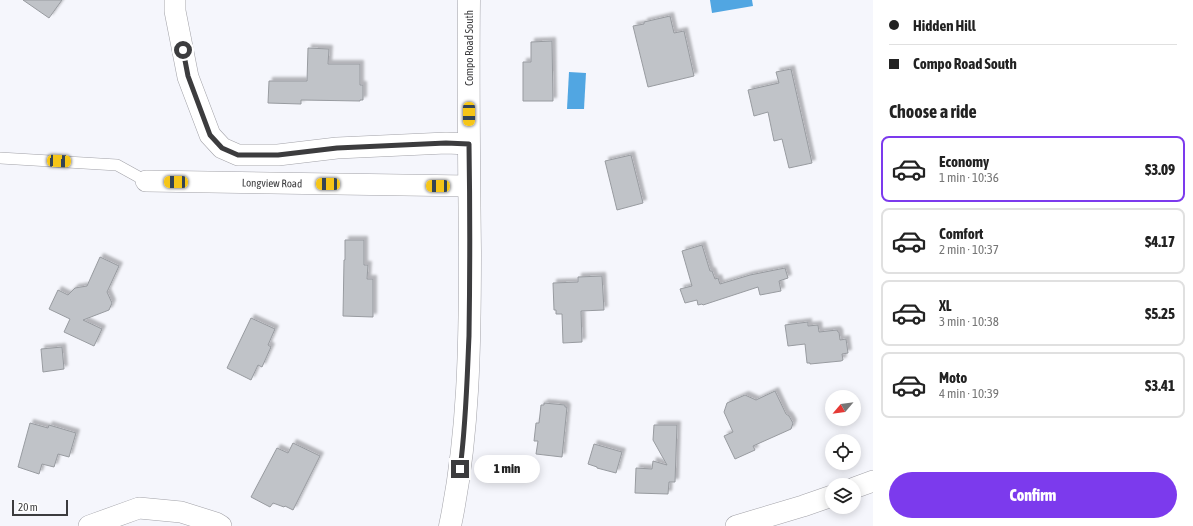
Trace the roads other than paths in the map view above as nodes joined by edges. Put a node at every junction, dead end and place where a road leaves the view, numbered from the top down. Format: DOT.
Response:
graph roads {
  1 [pos="175,0"];
  2 [pos="468,0"];
  3 [pos="469,144"];
  4 [pos="0,158"];
  5 [pos="146,181"];
  6 [pos="470,186"];
  7 [pos="873,481"];
  8 [pos="861,485"];
  9 [pos="825,498"];
  10 [pos="89,526"];
  11 [pos="221,526"];
  12 [pos="450,526"];
  13 [pos="736,526"];
  1 -- 3 [label="street"];
  2 -- 3 [label="street, Compo Road South"];
  3 -- 6 [label="street, Compo Road South"];
  4 -- 5 [label="lane"];
  5 -- 6 [label="street, Longview Road"];
  6 -- 12 [label="street, Compo Road South"];
  7 -- 8 [label="street"];
  9 -- 13 [label="street"];
  10 -- 11 [label="street"];
}
